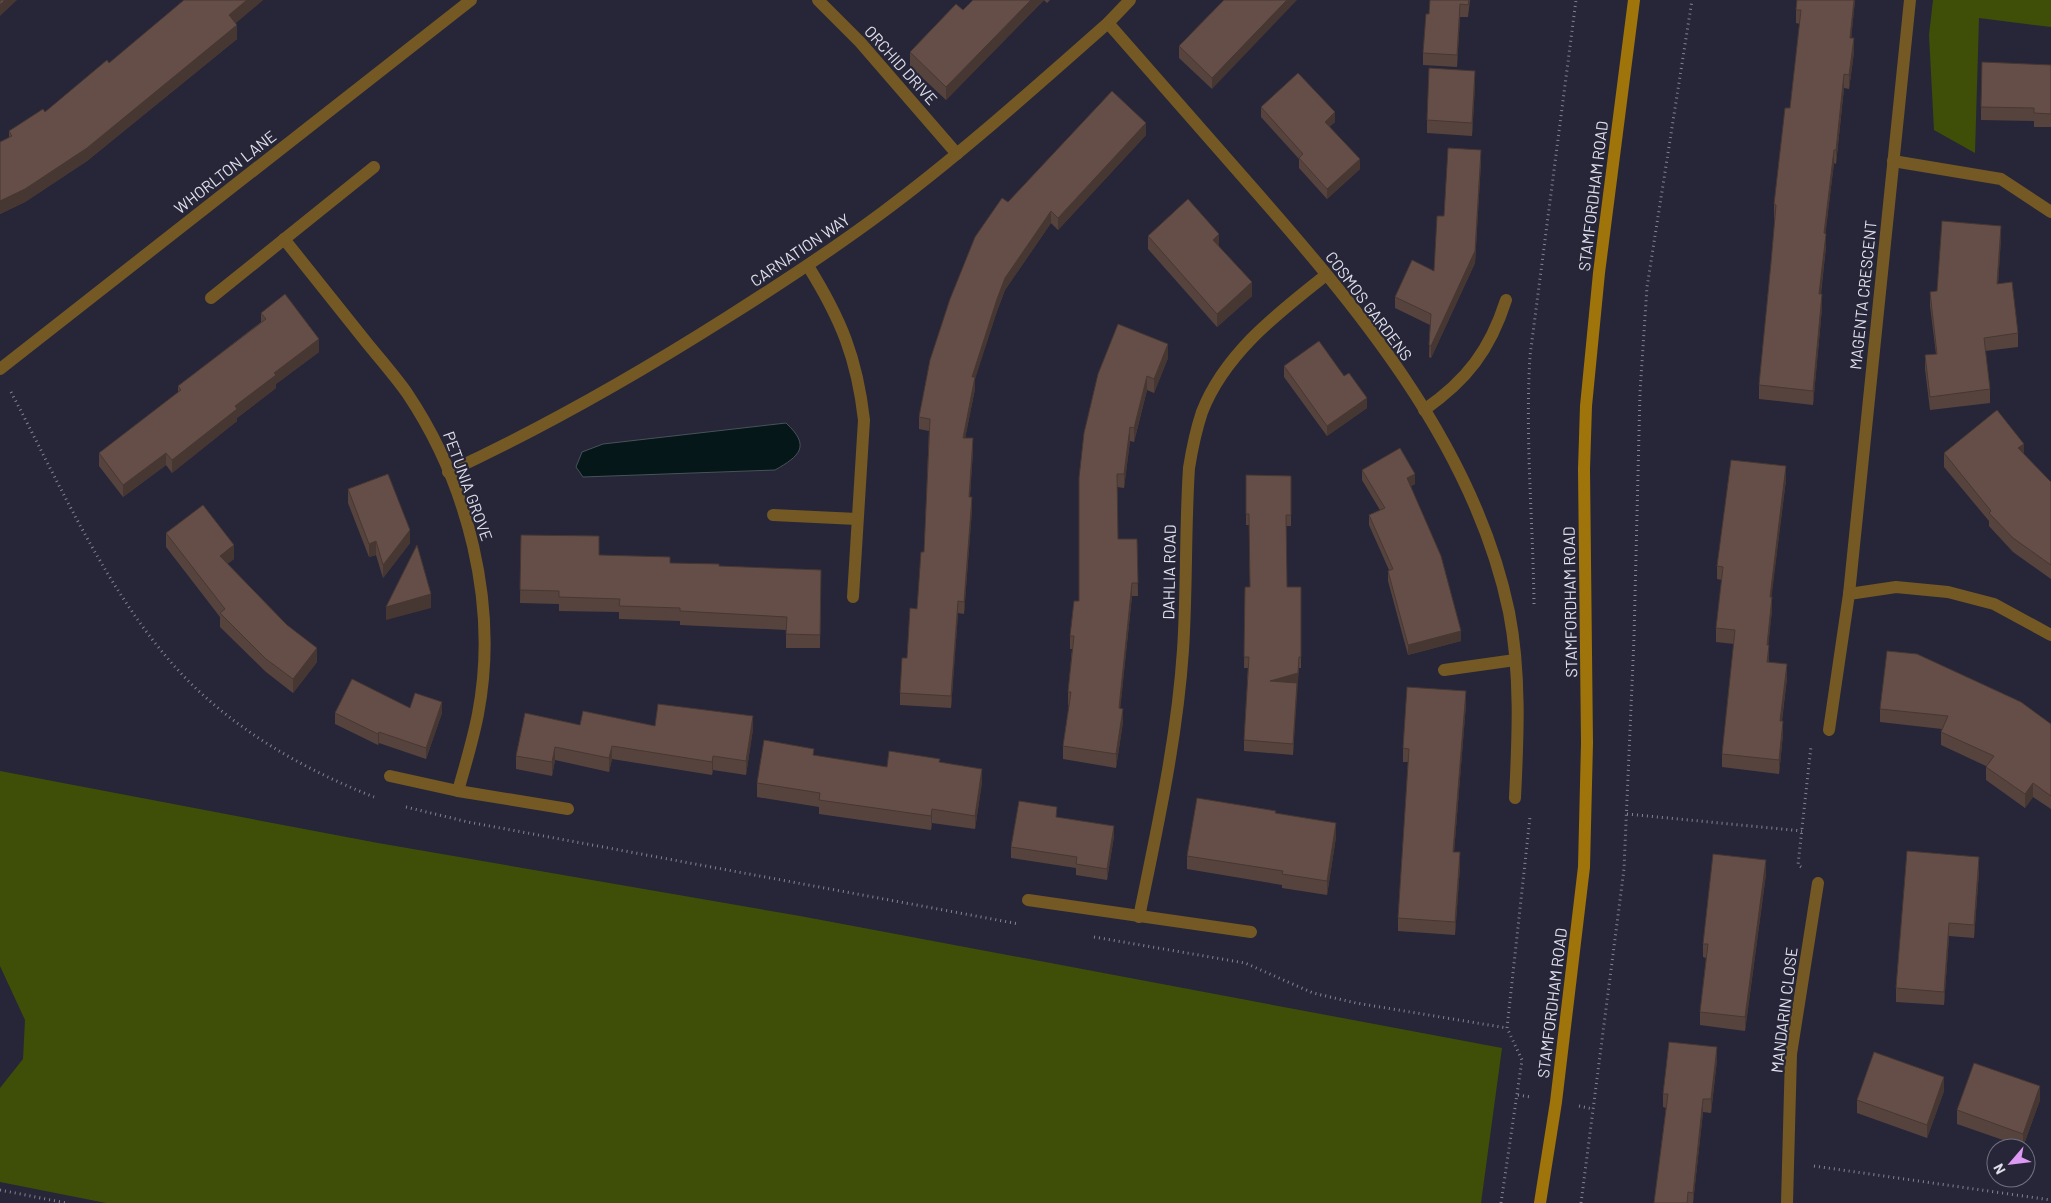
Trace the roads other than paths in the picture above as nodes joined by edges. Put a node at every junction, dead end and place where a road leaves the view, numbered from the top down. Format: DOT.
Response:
graph roads {
  1 [pos="471,0"];
  2 [pos="818,0"];
  3 [pos="1130,0"];
  4 [pos="1634,0"];
  5 [pos="1910,0"];
  6 [pos="1108,23"];
  7 [pos="957,154"];
  8 [pos="1893,161"];
  9 [pos="374,166"];
  10 [pos="2051,212"];
  11 [pos="284,239"];
  12 [pos="808,266"];
  13 [pos="1326,275"];
  14 [pos="211,298"];
  15 [pos="1506,300"];
  16 [pos="0,370"];
  17 [pos="1424,410"];
  18 [pos="448,472"];
  19 [pos="773,515"];
  20 [pos="857,518"];
  21 [pos="1849,594"];
  22 [pos="853,597"];
  23 [pos="2051,635"];
  24 [pos="1515,660"];
  25 [pos="1444,670"];
  26 [pos="1829,730"];
  27 [pos="390,776"];
  28 [pos="458,791"];
  29 [pos="1515,798"];
  30 [pos="568,809"];
  31 [pos="1818,883"];
  32 [pos="1028,900"];
  33 [pos="1139,917"];
  34 [pos="1251,932"];
  35 [pos="1540,1203"];
  36 [pos="1787,1203"];
  1 -- 16 [label="street, WHORLTON LANE"];
  2 -- 7 [label="street, ORCHID DRIVE"];
  3 -- 6 [label="street, CARNATION WAY"];
  4 -- 35 [label="main road, STAMFORDHAM ROAD"];
  5 -- 8 [label="street, MAGENTA CRESCENT"];
  6 -- 7 [label="street, CARNATION WAY"];
  6 -- 13 [label="street, COSMOS GARDENS"];
  7 -- 12 [label="street, CARNATION WAY"];
  8 -- 10 [label="street"];
  8 -- 21 [label="street, MAGENTA CRESCENT"];
  9 -- 11 [label="street"];
  11 -- 14 [label="street"];
  11 -- 18 [label="street, PETUNIA GROVE"];
  12 -- 18 [label="street, CARNATION WAY"];
  12 -- 20 [label="street"];
  13 -- 17 [label="street, COSMOS GARDENS"];
  13 -- 33 [label="street, DAHLIA ROAD"];
  15 -- 17 [label="street"];
  17 -- 24 [label="street, COSMOS GARDENS"];
  18 -- 28 [label="street, PETUNIA GROVE"];
  19 -- 20 [label="street"];
  20 -- 22 [label="street"];
  21 -- 23 [label="street"];
  21 -- 26 [label="street, MAGENTA CRESCENT"];
  24 -- 25 [label="street"];
  24 -- 29 [label="street, COSMOS GARDENS"];
  27 -- 28 [label="street"];
  28 -- 30 [label="street"];
  31 -- 36 [label="street, MANDARIN CLOSE"];
  32 -- 33 [label="street"];
  33 -- 34 [label="street"];
}
